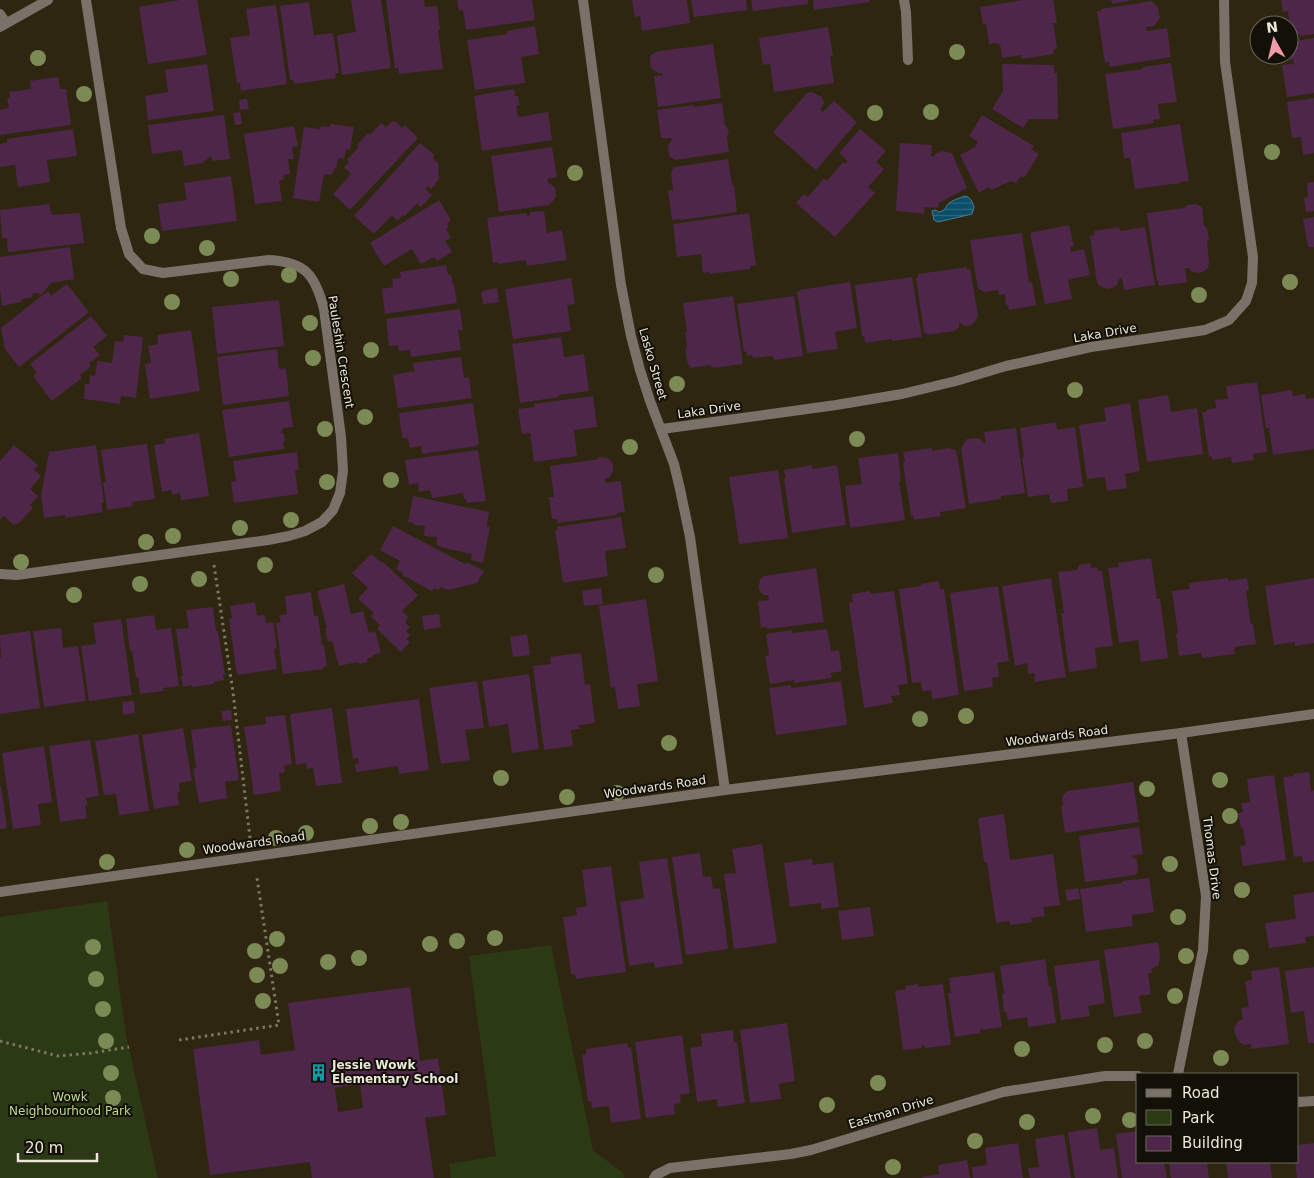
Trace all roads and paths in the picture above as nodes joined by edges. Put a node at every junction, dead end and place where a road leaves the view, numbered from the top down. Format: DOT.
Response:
graph roads {
  1 [pos="48,0"];
  2 [pos="86,0"];
  3 [pos="583,0"];
  4 [pos="904,0"];
  5 [pos="1224,0"];
  6 [pos="0,14"];
  7 [pos="3,25"];
  8 [pos="908,60"];
  9 [pos="662,429"];
  10 [pos="212,548"];
  11 [pos="0,574"];
  12 [pos="1314,714"];
  13 [pos="1181,733"];
  14 [pos="725,790"];
  15 [pos="250,842"];
  16 [pos="257,878"];
  17 [pos="0,892"];
  18 [pos="178,1040"];
  19 [pos="0,1041"];
  20 [pos="129,1047"];
  21 [pos="1178,1073"];
  22 [pos="1136,1076"];
  23 [pos="1314,1101"];
  24 [pos="1299,1102"];
  25 [pos="654,1178"];
  1 -- 7 [label="street"];
  2 -- 10 [label="street, Pauleshin Crescent"];
  3 -- 9 [label="street, Lasko Street"];
  4 -- 8 [label="street"];
  5 -- 9 [label="street, Laka Drive"];
  6 -- 7 [label="street"];
  9 -- 14 [label="street, Lasko Street"];
  10 -- 11 [label="street, Pauleshin Crescent"];
  10 -- 15 [label="path"];
  12 -- 13 [label="street, Woodwards Road"];
  13 -- 14 [label="street, Woodwards Road"];
  13 -- 21 [label="street, Thomas Drive"];
  14 -- 17 [label="street, Woodwards Road"];
  16 -- 18 [label="path"];
  19 -- 20 [label="path"];
  22 -- 25 [label="street, Eastman Drive"];
  23 -- 24 [label="street"];
}
